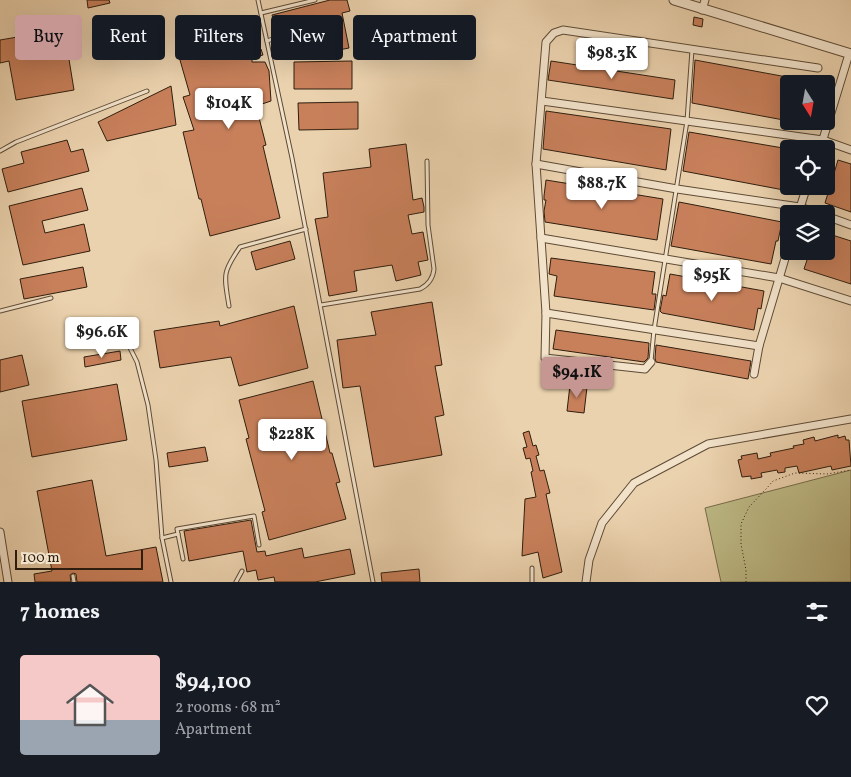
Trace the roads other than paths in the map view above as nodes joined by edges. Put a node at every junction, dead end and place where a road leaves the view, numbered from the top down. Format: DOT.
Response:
graph roads {
  1 [pos="258,0"];
  2 [pos="297,0"];
  3 [pos="315,0"];
  4 [pos="674,0"];
  5 [pos="705,0"];
  6 [pos="296,5"];
  7 [pos="702,10"];
  8 [pos="261,13"];
  9 [pos="271,39"];
  10 [pos="266,41"];
  11 [pos="693,48"];
  12 [pos="850,54"];
  13 [pos="818,68"];
  14 [pos="147,91"];
  15 [pos="542,101"];
  16 [pos="687,121"];
  17 [pos="823,140"];
  18 [pos="835,144"];
  19 [pos="851,150"];
  20 [pos="0,151"];
  21 [pos="427,161"];
  22 [pos="536,164"];
  23 [pos="677,189"];
  24 [pos="780,207"];
  25 [pos="835,219"];
  26 [pos="851,225"];
  27 [pos="306,229"];
  28 [pos="541,238"];
  29 [pos="666,259"];
  30 [pos="784,260"];
  31 [pos="779,278"];
  32 [pos="51,298"];
  33 [pos="851,301"];
  34 [pos="321,305"];
  35 [pos="229,306"];
  36 [pos="0,311"];
  37 [pos="546,313"];
  38 [pos="120,328"];
  39 [pos="654,330"];
  40 [pos="759,346"];
  41 [pos="651,362"];
  42 [pos="754,374"];
  43 [pos="851,419"];
  44 [pos="0,532"];
  45 [pos="178,534"];
  46 [pos="162,538"];
  47 [pos="260,545"];
  48 [pos="183,559"];
  49 [pos="532,568"];
  50 [pos="242,571"];
  51 [pos="74,576"];
  52 [pos="8,582"];
  53 [pos="74,582"];
  54 [pos="171,582"];
  55 [pos="236,582"];
  56 [pos="373,582"];
  57 [pos="532,582"];
  58 [pos="586,582"];
  1 -- 8 [label="lane"];
  2 -- 6 [label="lane"];
  3 -- 6 [label="lane"];
  4 -- 7 [label="street"];
  5 -- 7 [label="street"];
  6 -- 8 [label="lane"];
  7 -- 12 [label="street"];
  8 -- 10 [label="lane"];
  9 -- 10 [label="lane"];
  10 -- 27 [label="lane"];
  11 -- 13 [label="street"];
  11 -- 15 [label="street"];
  11 -- 16 [label="lane"];
  12 -- 17 [label="street"];
  14 -- 20 [label="lane"];
  15 -- 16 [label="street"];
  15 -- 22 [label="street"];
  16 -- 17 [label="street"];
  16 -- 23 [label="lane"];
  18 -- 19 [label="street"];
  21 -- 34 [label="lane"];
  22 -- 23 [label="street"];
  22 -- 28 [label="street"];
  23 -- 24 [label="street"];
  23 -- 29 [label="lane"];
  25 -- 26 [label="street"];
  27 -- 34 [label="lane"];
  27 -- 35 [label="lane"];
  28 -- 29 [label="street"];
  28 -- 37 [label="street"];
  29 -- 31 [label="street"];
  29 -- 39 [label="lane"];
  30 -- 31 [label="street"];
  31 -- 33 [label="street"];
  31 -- 40 [label="street"];
  32 -- 36 [label="lane"];
  34 -- 56 [label="lane"];
  37 -- 39 [label="street"];
  37 -- 41 [label="street"];
  38 -- 46 [label="lane"];
  39 -- 40 [label="street"];
  39 -- 41 [label="lane"];
  40 -- 42 [label="street"];
  43 -- 58 [label="street"];
  44 -- 52 [label="street"];
  45 -- 46 [label="lane"];
  45 -- 47 [label="lane"];
  45 -- 48 [label="lane"];
  46 -- 54 [label="lane"];
  49 -- 57 [label="lane"];
  50 -- 55 [label="lane"];
  51 -- 53 [label="lane"];
}
